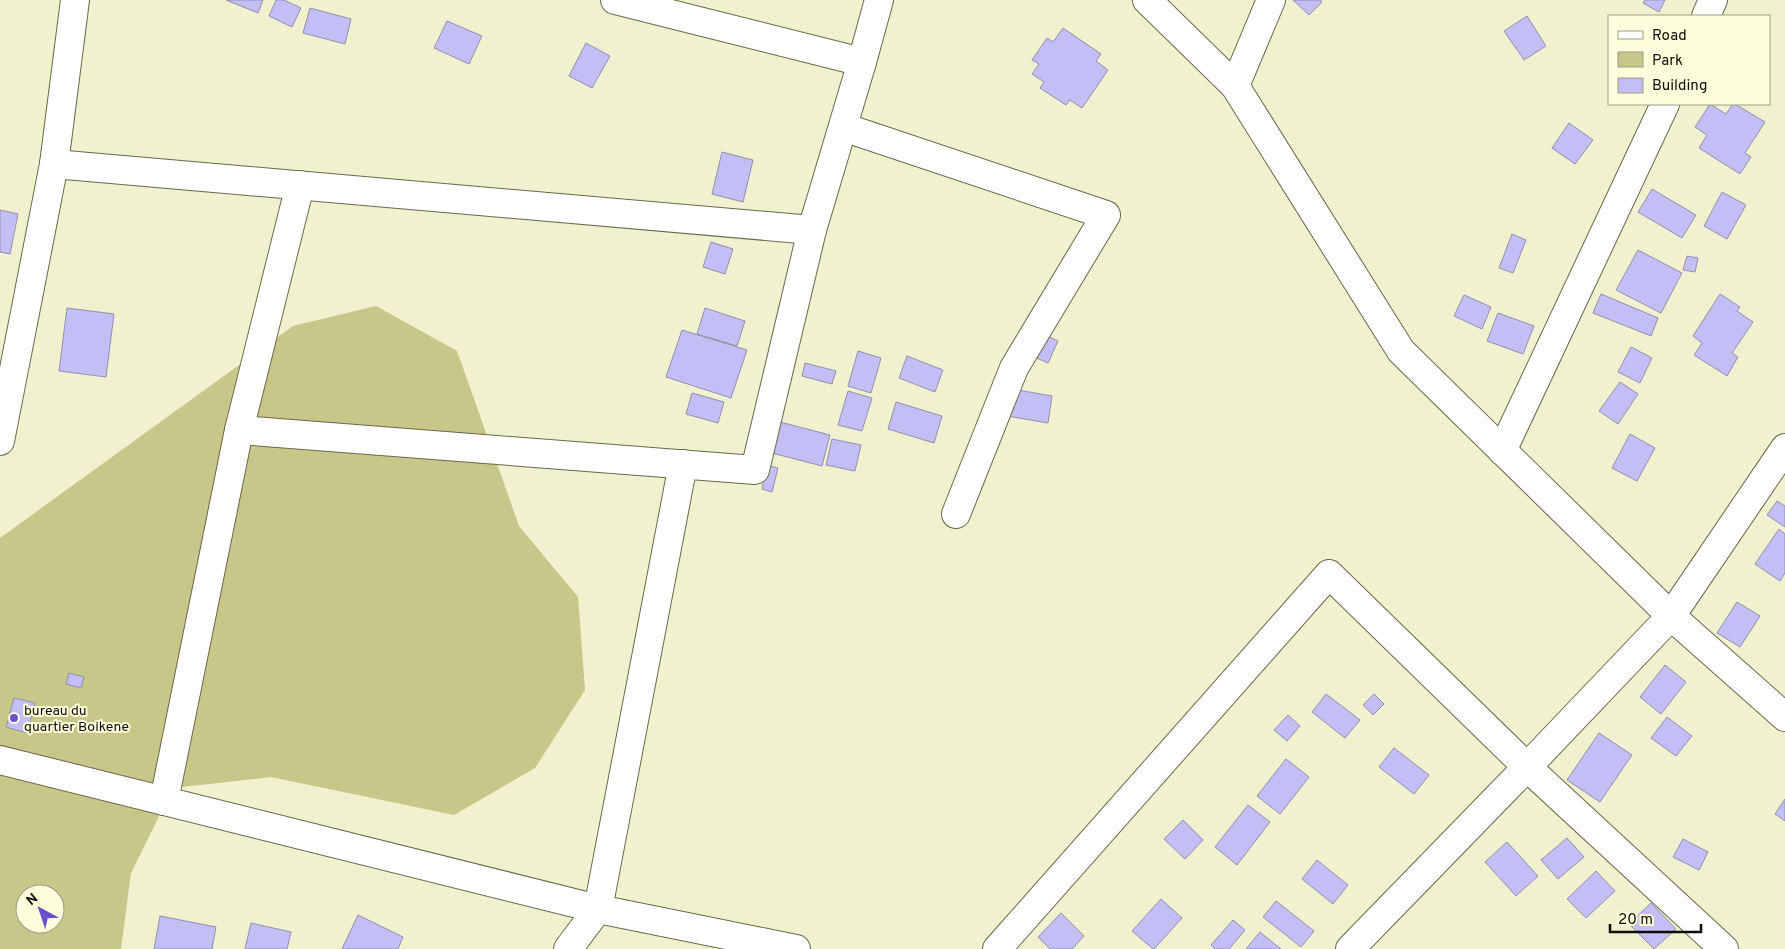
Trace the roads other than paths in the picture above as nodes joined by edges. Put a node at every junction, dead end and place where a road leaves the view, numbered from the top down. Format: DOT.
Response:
graph roads {
  1 [pos="75,0"];
  2 [pos="615,0"];
  3 [pos="878,0"];
  4 [pos="1147,0"];
  5 [pos="1271,0"];
  6 [pos="1713,0"];
  7 [pos="1706,15"];
  8 [pos="862,62"];
  9 [pos="1235,86"];
  10 [pos="1665,105"];
  11 [pos="843,127"];
  12 [pos="54,164"];
  13 [pos="300,185"];
  14 [pos="812,230"];
  15 [pos="239,430"];
  16 [pos="0,441"];
  17 [pos="1502,451"];
  18 [pos="1783,456"];
  19 [pos="683,464"];
  20 [pos="956,514"];
  21 [pos="1671,616"];
  22 [pos="1785,717"];
  23 [pos="0,760"];
  24 [pos="1527,767"];
  25 [pos="164,801"];
  26 [pos="598,909"];
  27 [pos="1709,944"];
  28 [pos="568,949"];
  29 [pos="796,949"];
  30 [pos="997,949"];
  31 [pos="1350,949"];
  1 -- 12 [label="street"];
  2 -- 8 [label="street"];
  3 -- 8 [label="street"];
  4 -- 9 [label="street"];
  5 -- 9 [label="street"];
  6 -- 7 [label="street"];
  8 -- 11 [label="street"];
  9 -- 17 [label="street"];
  10 -- 17 [label="street"];
  11 -- 14 [label="street"];
  11 -- 20 [label="street"];
  12 -- 13 [label="street"];
  12 -- 16 [label="street"];
  13 -- 14 [label="street"];
  13 -- 15 [label="street"];
  14 -- 19 [label="street"];
  15 -- 19 [label="street"];
  15 -- 25 [label="street"];
  17 -- 21 [label="street"];
  18 -- 21 [label="street"];
  19 -- 26 [label="street"];
  21 -- 22 [label="street"];
  21 -- 24 [label="street"];
  23 -- 25 [label="street"];
  24 -- 27 [label="street"];
  24 -- 30 [label="street"];
  24 -- 31 [label="street"];
  25 -- 26 [label="street"];
  26 -- 28 [label="street"];
  26 -- 29 [label="street"];
}
